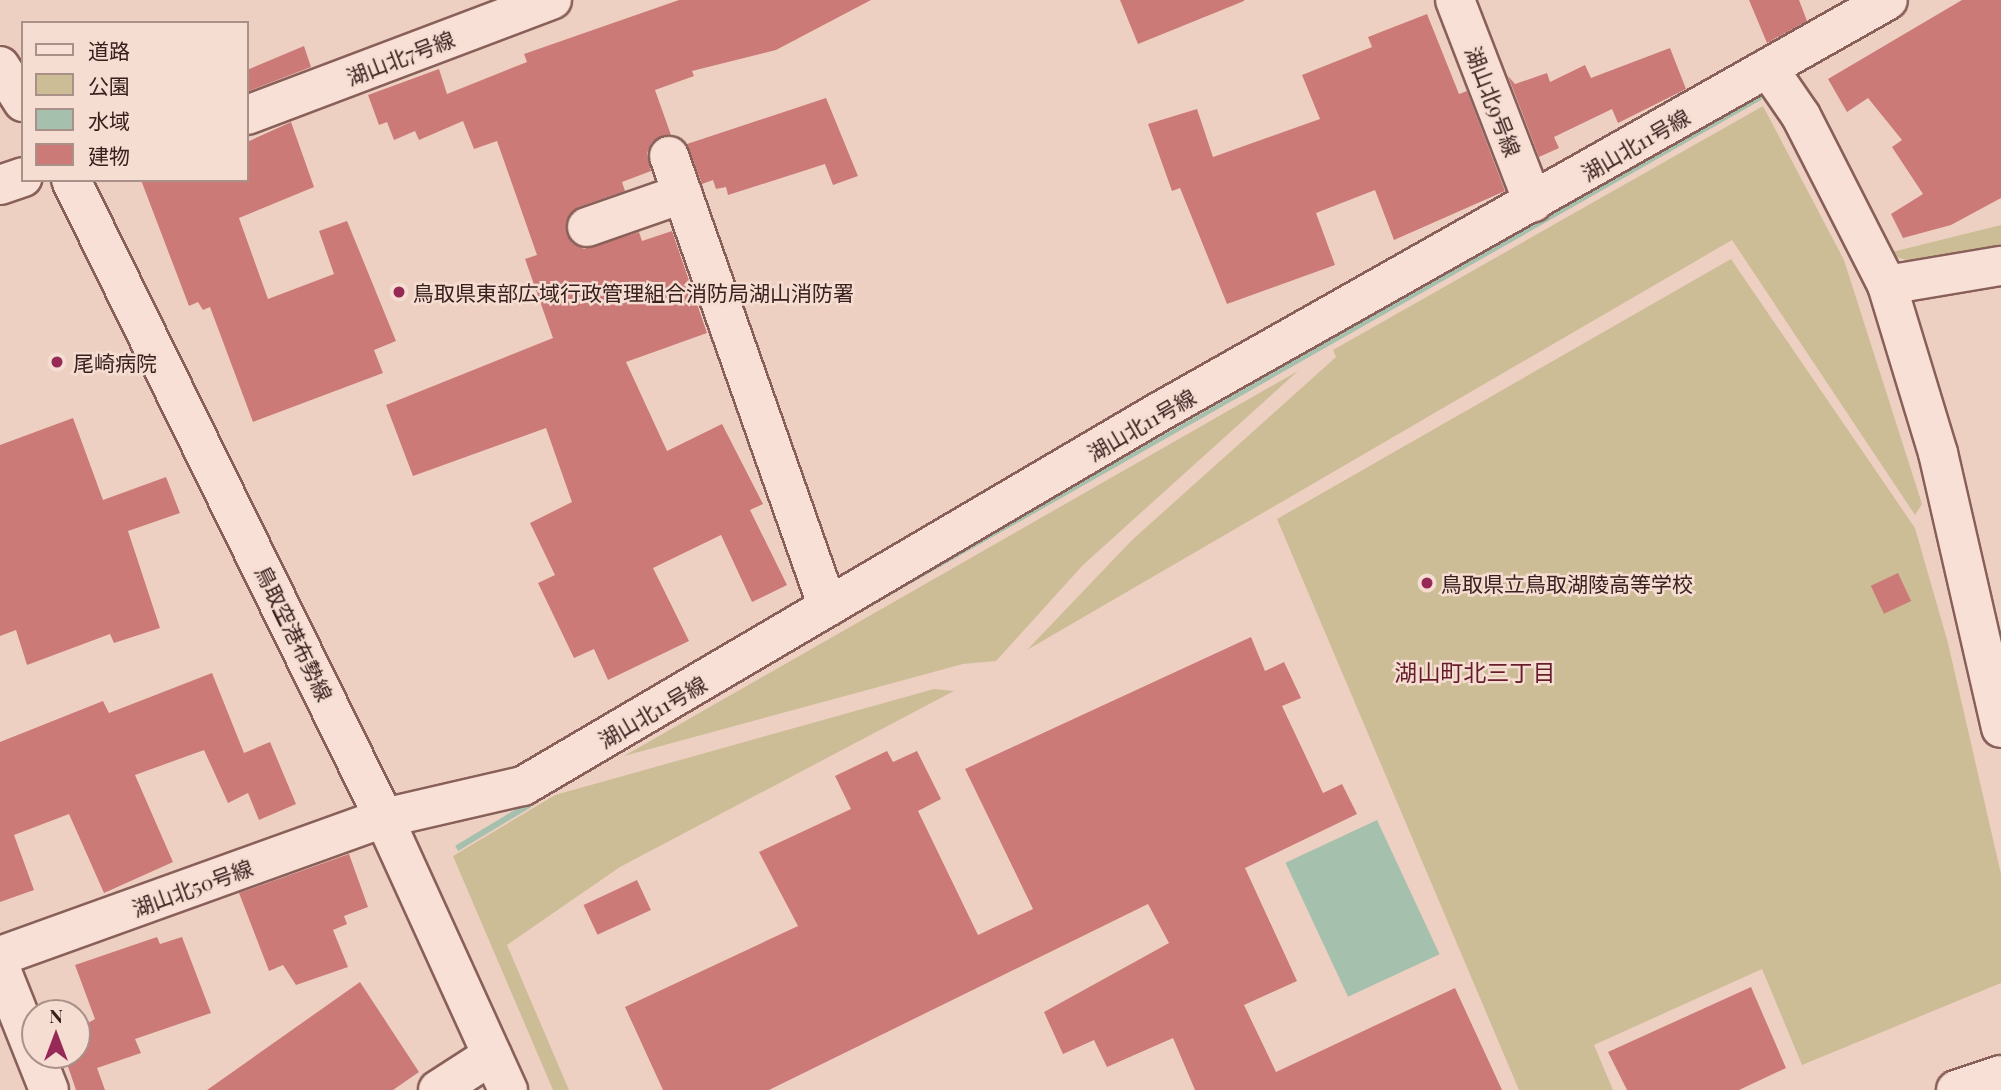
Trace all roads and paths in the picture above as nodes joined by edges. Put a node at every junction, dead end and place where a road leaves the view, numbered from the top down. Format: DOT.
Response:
graph roads {
  1 [pos="552,0"];
  2 [pos="1455,0"];
  3 [pos="1888,0"];
  4 [pos="0,66"];
  5 [pos="1768,68"];
  6 [pos="21,99"];
  7 [pos="248,115"];
  8 [pos="669,156"];
  9 [pos="21,178"];
  10 [pos="72,182"];
  11 [pos="0,185"];
  12 [pos="682,194"];
  13 [pos="1533,202"];
  14 [pos="587,227"];
  15 [pos="2001,266"];
  16 [pos="1887,285"];
  17 [pos="828,607"];
  18 [pos="2001,728"];
  19 [pos="384,818"];
  20 [pos="0,956"];
  21 [pos="0,967"];
  22 [pos="492,1055"];
  23 [pos="2001,1075"];
  24 [pos="49,1090"];
  25 [pos="438,1090"];
  26 [pos="508,1090"];
  27 [pos="1956,1090"];
  1 -- 7 [label="street, 湖山北7号線"];
  2 -- 13 [label="street, 湖山北9号線"];
  3 -- 5 [label="street, 湖山北11号線"];
  4 -- 6 [label="street"];
  5 -- 13 [label="street, 湖山北11号線"];
  5 -- 16 [label="street"];
  8 -- 12 [label="street"];
  9 -- 11 [label="street"];
  10 -- 19 [label="street, 鳥取空港布勢線"];
  12 -- 14 [label="street"];
  12 -- 17 [label="street"];
  13 -- 17 [label="street, 湖山北11号線"];
  15 -- 16 [label="street"];
  16 -- 18 [label="street"];
  17 -- 19 [label="street, 湖山北11号線"];
  19 -- 20 [label="street, 湖山北50号線"];
  19 -- 22 [label="street, 鳥取空港布勢線"];
  21 -- 24 [label="street"];
  22 -- 25 [label="street"];
  22 -- 26 [label="street, 鳥取空港布勢線"];
  23 -- 27 [label="street"];
}
